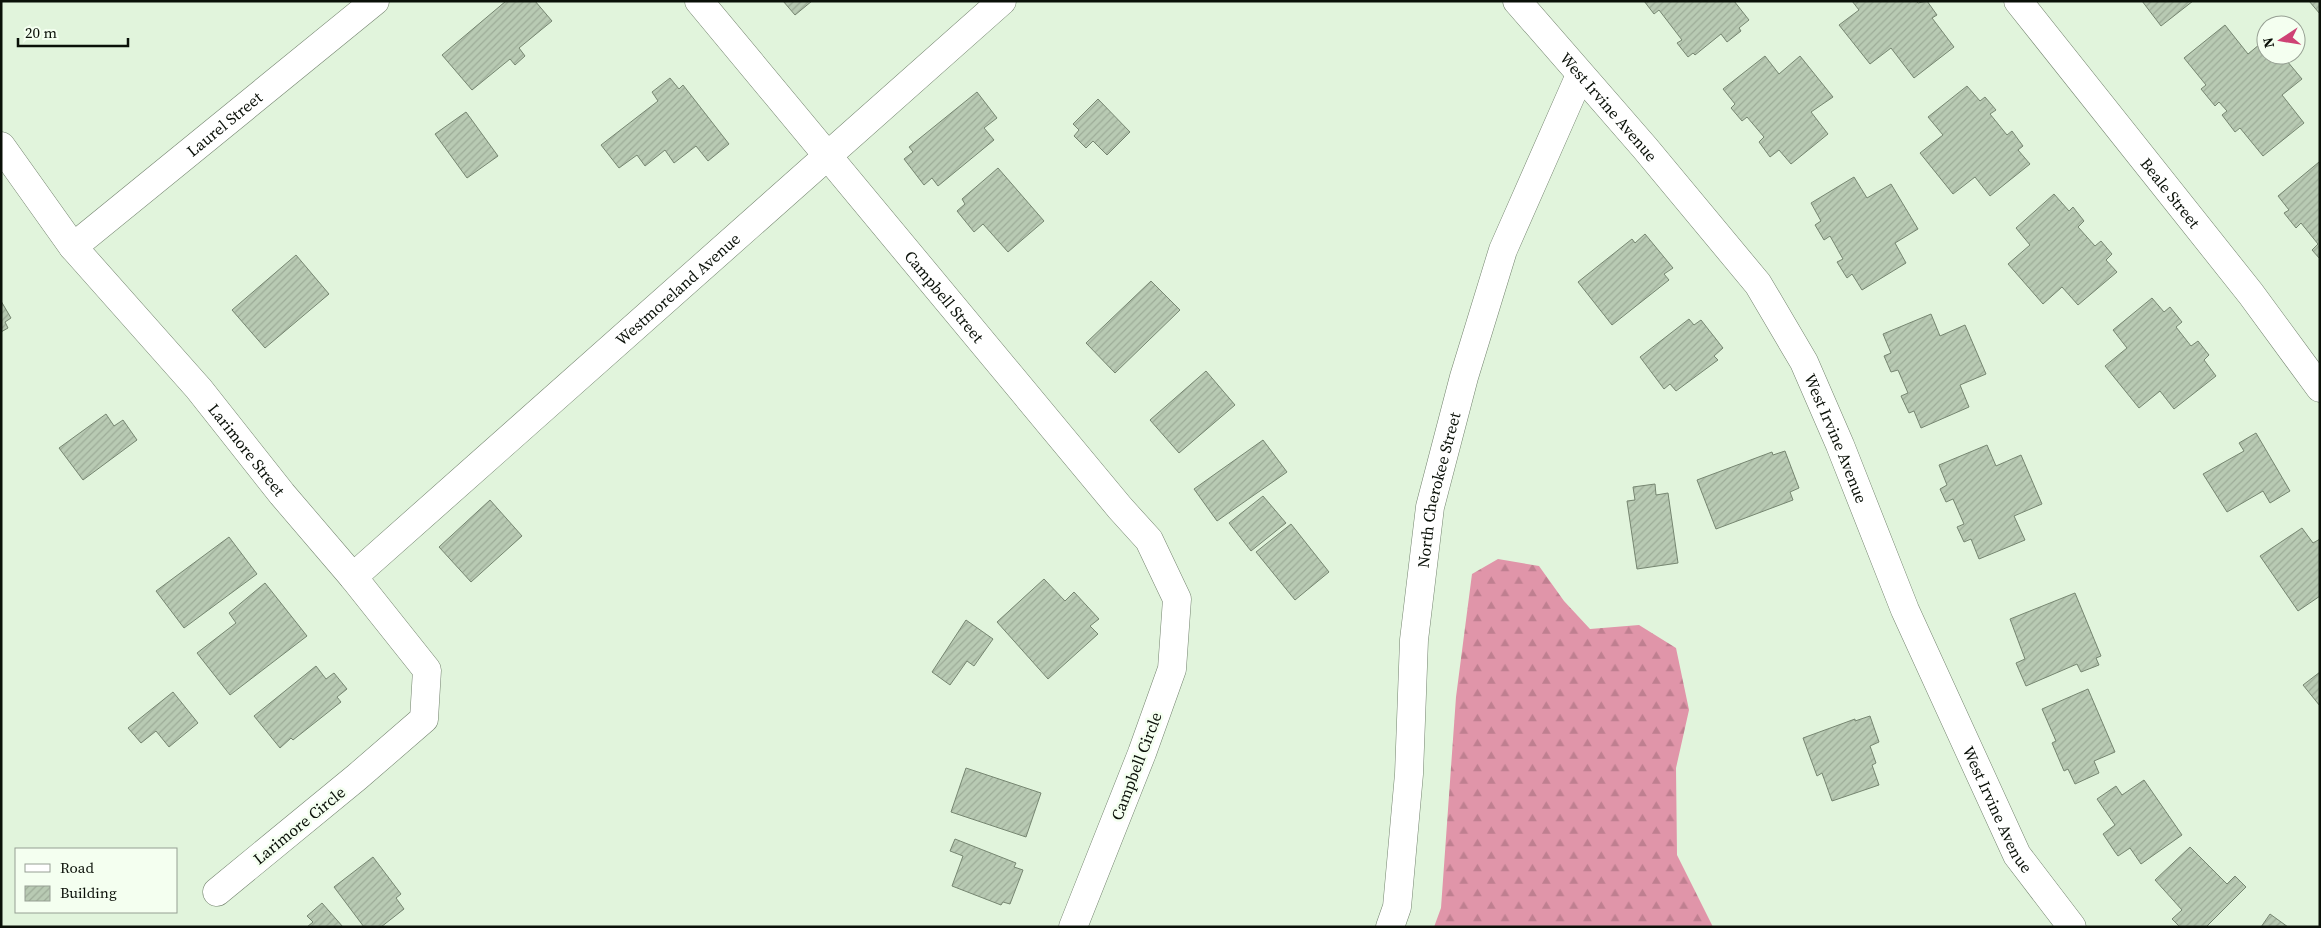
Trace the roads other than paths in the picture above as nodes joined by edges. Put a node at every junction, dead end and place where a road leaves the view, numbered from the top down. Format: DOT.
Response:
graph roads {
  1 [pos="375,1"];
  2 [pos="699,1"];
  3 [pos="1002,1"];
  4 [pos="2018,1"];
  5 [pos="1524,4"];
  6 [pos="1580,75"];
  7 [pos="1,146"];
  8 [pos="828,156"];
  9 [pos="73,247"];
  10 [pos="2320,388"];
  11 [pos="353,577"];
  12 [pos="1177,599"];
  13 [pos="380,757"];
  14 [pos="217,892"];
  15 [pos="1073,927"];
  16 [pos="1390,927"];
  17 [pos="2072,927"];
  1 -- 9 [label="street, Laurel Street"];
  2 -- 8 [label="street, Campbell Street"];
  3 -- 8 [label="street, Westmoreland Avenue"];
  4 -- 10 [label="street, Beale Street"];
  5 -- 6 [label="street, West Irvine Avenue"];
  6 -- 16 [label="street, North Cherokee Street"];
  6 -- 17 [label="street, West Irvine Avenue"];
  7 -- 9 [label="street, Larimore Street"];
  8 -- 11 [label="street, Westmoreland Avenue"];
  8 -- 12 [label="street, Campbell Street"];
  9 -- 11 [label="street, Larimore Street"];
  11 -- 13 [label="street, Larimore Street"];
  12 -- 15 [label="street, Campbell Circle"];
  13 -- 14 [label="street, Larimore Circle"];
}
